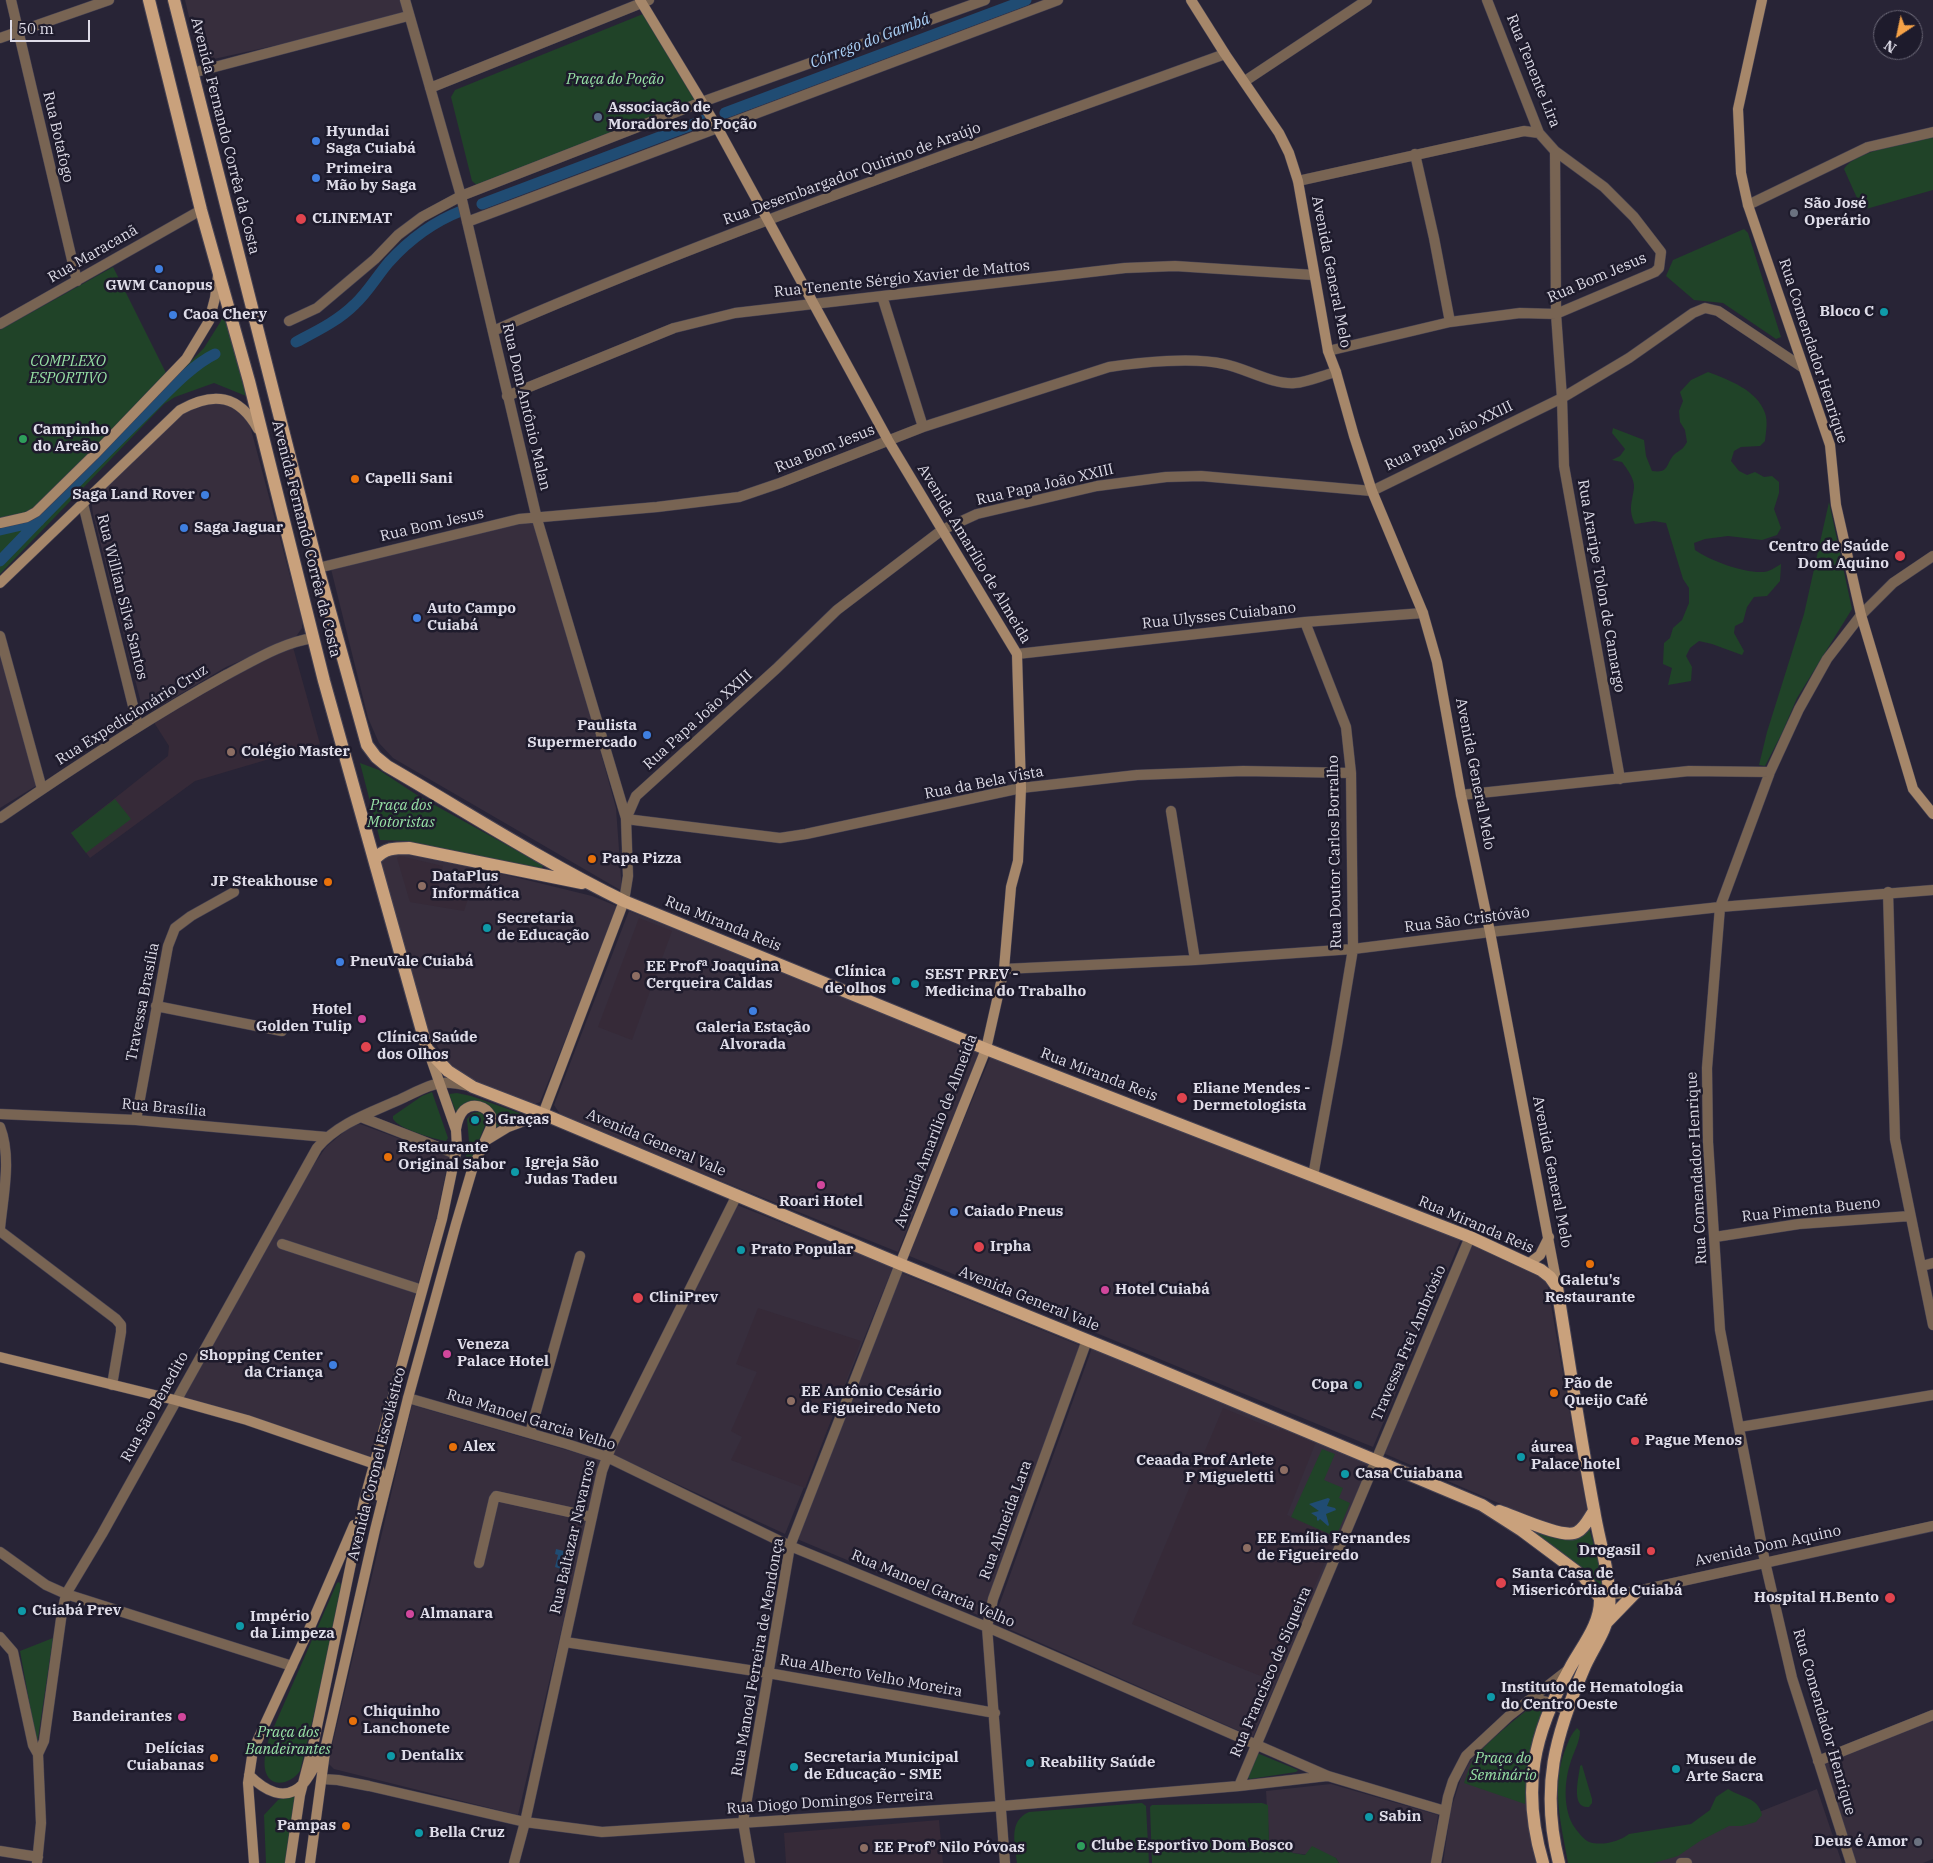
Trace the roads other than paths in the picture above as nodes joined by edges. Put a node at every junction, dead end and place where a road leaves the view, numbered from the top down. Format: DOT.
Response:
graph roads {
  1 [pos="11,0"];
  2 [pos="108,0"];
  3 [pos="149,0"];
  4 [pos="174,0"];
  5 [pos="405,0"];
  6 [pos="985,0"];
  7 [pos="1058,0"];
  8 [pos="1191,0"];
  9 [pos="1367,0"];
  10 [pos="1488,0"];
  11 [pos="1762,0"];
  12 [pos="643,1"];
  13 [pos="408,16"];
  14 [pos="18,31"];
  15 [pos="0,38"];
  16 [pos="1225,54"];
  17 [pos="192,73"];
  18 [pos="1245,81"];
  19 [pos="430,88"];
  20 [pos="702,102"];
  21 [pos="717,127"];
  22 [pos="1933,132"];
  23 [pos="1539,133"];
  24 [pos="1555,150"];
  25 [pos="1415,154"];
  26 [pos="1298,181"];
  27 [pos="461,196"];
  28 [pos="1748,205"];
  29 [pos="201,210"];
  30 [pos="768,220"];
  31 [pos="467,222"];
  32 [pos="219,270"];
  33 [pos="1314,275"];
  34 [pos="77,281"];
  35 [pos="882,296"];
  36 [pos="813,303"];
  37 [pos="1556,314"];
  38 [pos="289,321"];
  39 [pos="1450,322"];
  40 [pos="0,324"];
  41 [pos="493,331"];
  42 [pos="1328,351"];
  43 [pos="1802,367"];
  44 [pos="1336,372"];
  45 [pos="507,396"];
  46 [pos="1562,398"];
  47 [pos="923,428"];
  48 [pos="888,440"];
  49 [pos="265,443"];
  50 [pos="1372,491"];
  51 [pos="84,504"];
  52 [pos="537,518"];
  53 [pos="0,523"];
  54 [pos="942,530"];
  55 [pos="1933,556"];
  56 [pos="318,568"];
  57 [pos="0,583"];
  58 [pos="1424,613"];
  59 [pos="1861,616"];
  60 [pos="1305,622"];
  61 [pos="0,636"];
  62 [pos="314,638"];
  63 [pos="1017,654"];
  64 [pos="138,726"];
  65 [pos="1770,772"];
  66 [pos="1351,773"];
  67 [pos="1620,779"];
  68 [pos="1021,788"];
  69 [pos="42,789"];
  70 [pos="1461,794"];
  71 [pos="1171,811"];
  72 [pos="1933,814"];
  73 [pos="0,818"];
  74 [pos="626,819"];
  75 [pos="375,859"];
  76 [pos="593,886"];
  77 [pos="1933,890"];
  78 [pos="234,892"];
  79 [pos="1888,892"];
  80 [pos="624,901"];
  81 [pos="1720,907"];
  82 [pos="1490,932"];
  83 [pos="1353,949"];
  84 [pos="1195,960"];
  85 [pos="1004,969"];
  86 [pos="156,1006"];
  87 [pos="282,1031"];
  88 [pos="986,1049"];
  89 [pos="427,1050"];
  90 [pos="439,1083"];
  91 [pos="473,1087"];
  92 [pos="0,1114"];
  93 [pos="543,1114"];
  94 [pos="362,1116"];
  95 [pos="136,1120"];
  96 [pos="0,1127"];
  97 [pos="456,1130"];
  98 [pos="326,1137"];
  99 [pos="483,1143"];
  100 [pos="456,1154"];
  101 [pos="1313,1176"];
  102 [pos="737,1195"];
  103 [pos="1910,1216"];
  104 [pos="0,1230"];
  105 [pos="1549,1236"];
  106 [pos="1470,1237"];
  107 [pos="1715,1237"];
  108 [pos="282,1244"];
  109 [pos="580,1256"];
  110 [pos="1933,1263"];
  111 [pos="900,1264"];
  112 [pos="1528,1264"];
  113 [pos="1922,1266"];
  114 [pos="1557,1287"];
  115 [pos="422,1290"];
  116 [pos="1933,1325"];
  117 [pos="1087,1340"];
  118 [pos="0,1358"];
  119 [pos="112,1385"];
  120 [pos="1933,1395"];
  121 [pos="408,1398"];
  122 [pos="175,1400"];
  123 [pos="1740,1427"];
  124 [pos="530,1434"];
  125 [pos="607,1457"];
  126 [pos="1376,1460"];
  127 [pos="374,1464"];
  128 [pos="364,1501"];
  129 [pos="1482,1505"];
  130 [pos="1594,1511"];
  131 [pos="592,1517"];
  132 [pos="1933,1526"];
  133 [pos="375,1530"];
  134 [pos="790,1546"];
  135 [pos="0,1552"];
  136 [pos="1765,1562"];
  137 [pos="478,1563"];
  138 [pos="1637,1591"];
  139 [pos="66,1594"];
  140 [pos="1604,1600"];
  141 [pos="1607,1622"];
  142 [pos="987,1627"];
  143 [pos="0,1637"];
  144 [pos="565,1642"];
  145 [pos="292,1666"];
  146 [pos="1569,1669"];
  147 [pos="768,1673"];
  148 [pos="1527,1702"];
  149 [pos="1551,1703"];
  150 [pos="1566,1710"];
  151 [pos="994,1714"];
  152 [pos="1933,1715"];
  153 [pos="326,1745"];
  154 [pos="1256,1745"];
  155 [pos="38,1754"];
  156 [pos="1818,1761"];
  157 [pos="323,1767"];
  158 [pos="249,1775"];
  159 [pos="1328,1776"];
  160 [pos="322,1779"];
  161 [pos="338,1780"];
  162 [pos="303,1784"];
  163 [pos="1239,1786"];
  164 [pos="300,1795"];
  165 [pos="1002,1806"];
  166 [pos="1445,1811"];
  167 [pos="525,1822"];
  168 [pos="743,1822"];
  169 [pos="0,1851"];
  170 [pos="38,1860"];
  171 [pos="254,1863"];
  172 [pos="290,1863"];
  173 [pos="310,1863"];
  174 [pos="514,1863"];
  175 [pos="750,1863"];
  176 [pos="1005,1863"];
  177 [pos="1436,1863"];
  178 [pos="1543,1863"];
  179 [pos="1559,1863"];
  180 [pos="1681,1863"];
  181 [pos="1687,1863"];
  182 [pos="1851,1863"];
  1 -- 14 [label="street, Rua Botafogo"];
  2 -- 14 [label="street"];
  3 -- 29 [label="main road, Avenida Fernando Corrêa da Costa"];
  4 -- 17 [label="main road, Avenida Fernando Corrêa da Costa"];
  5 -- 13 [label="street, Rua Dom Antônio Malan"];
  6 -- 20 [label="street"];
  7 -- 21 [label="street"];
  8 -- 16 [label="main road, Avenida General Melo"];
  9 -- 18 [label="street"];
  10 -- 23 [label="street, Rua Tenente Lira"];
  11 -- 28 [label="main road, Rua Comendador Henrique"];
  12 -- 19 [label="street"];
  12 -- 20 [label="main road, Avenida Amarílio de Almeida"];
  13 -- 17 [label="street"];
  13 -- 19 [label="street, Rua Dom Antônio Malan"];
  14 -- 15 [label="street"];
  14 -- 34 [label="street, Rua Botafogo"];
  16 -- 18 [label="main road, Avenida General Melo"];
  16 -- 30 [label="street, Rua Desembargador Quirino de Araújo"];
  17 -- 56 [label="main road, Avenida Fernando Corrêa da Costa"];
  18 -- 26 [label="main road, Avenida General Melo"];
  19 -- 27 [label="street, Rua Dom Antônio Malan"];
  20 -- 21 [label="main road, Avenida Amarílio de Almeida"];
  20 -- 27 [label="street"];
  21 -- 30 [label="main road, Avenida Amarílio de Almeida"];
  21 -- 31 [label="street"];
  22 -- 28 [label="street"];
  23 -- 24 [label="street, Rua Tenente Lira"];
  23 -- 25 [label="street"];
  24 -- 37 [label="street, Rua Araripe Tolon de Camargo"];
  24 -- 37 [label="street, Rua Bom Jesus"];
  25 -- 26 [label="street"];
  25 -- 39 [label="street"];
  26 -- 33 [label="main road, Avenida General Melo"];
  27 -- 31 [label="street, Rua Dom Antônio Malan"];
  27 -- 38 [label="street"];
  28 -- 43 [label="main road, Rua Comendador Henrique"];
  29 -- 32 [label="main road, Avenida Fernando Corrêa da Costa"];
  29 -- 34 [label="street, Rua Maracanã"];
  30 -- 36 [label="main road, Avenida Amarílio de Almeida"];
  30 -- 41 [label="street, Rua Desembargador Quirino de Araújo"];
  31 -- 41 [label="street, Rua Dom Antônio Malan"];
  32 -- 49 [label="main road, Avenida Fernando Corrêa da Costa"];
  32 -- 53 [label="main road"];
  33 -- 35 [label="street, Rua Tenente Sérgio Xavier de Mattos"];
  33 -- 42 [label="main road, Avenida General Melo"];
  34 -- 40 [label="street, Rua Maracanã"];
  35 -- 36 [label="street, Rua Tenente Sérgio Xavier de Mattos"];
  35 -- 47 [label="street"];
  36 -- 45 [label="street, Rua Tenente Sérgio Xavier de Mattos"];
  36 -- 48 [label="main road, Avenida Amarílio de Almeida"];
  37 -- 39 [label="street, Rua Bom Jesus"];
  37 -- 46 [label="street, Rua Araripe Tolon de Camargo"];
  39 -- 42 [label="street, Rua Bom Jesus"];
  41 -- 45 [label="street, Rua Dom Antônio Malan"];
  42 -- 44 [label="main road, Avenida General Melo"];
  43 -- 46 [label="street, Rua Papa João XXIII"];
  43 -- 59 [label="main road, Rua Comendador Henrique"];
  44 -- 47 [label="street, Rua Bom Jesus"];
  44 -- 50 [label="main road, Avenida General Melo"];
  45 -- 52 [label="street, Rua Dom Antônio Malan"];
  46 -- 50 [label="street, Rua Papa João XXIII"];
  46 -- 67 [label="street, Rua Araripe Tolon de Camargo"];
  47 -- 48 [label="street, Rua Bom Jesus"];
  48 -- 52 [label="street, Rua Bom Jesus"];
  48 -- 54 [label="main road, Avenida Amarílio de Almeida"];
  49 -- 51 [label="main road"];
  49 -- 62 [label="main road, Avenida Fernando Corrêa da Costa"];
  50 -- 54 [label="street, Rua Papa João XXIII"];
  50 -- 58 [label="main road, Avenida General Melo"];
  51 -- 57 [label="main road"];
  51 -- 64 [label="street, Rua Willian Silva Santos"];
  52 -- 56 [label="street, Rua Bom Jesus"];
  52 -- 74 [label="street, Rua Dom Antônio Malan"];
  54 -- 63 [label="main road, Avenida Amarílio de Almeida"];
  54 -- 74 [label="street, Rua Papa João XXIII"];
  55 -- 59 [label="street"];
  56 -- 76 [label="main road, Avenida Fernando Corrêa da Costa"];
  58 -- 60 [label="street, Rua Ulysses Cuiabano"];
  58 -- 70 [label="main road, Avenida General Melo"];
  59 -- 65 [label="street, Rua Comendador Henrique"];
  59 -- 72 [label="main road"];
  60 -- 63 [label="street, Rua Ulysses Cuiabano"];
  60 -- 66 [label="street, Rua Doutor Carlos Borralho"];
  61 -- 69 [label="street"];
  62 -- 64 [label="street, Rua Expedicionário Cruz"];
  62 -- 75 [label="main road, Avenida Fernando Corrêa da Costa"];
  63 -- 68 [label="main road, Avenida Amarílio de Almeida"];
  64 -- 69 [label="street, Rua Expedicionário Cruz"];
  65 -- 67 [label="street"];
  65 -- 81 [label="street, Rua Comendador Henrique"];
  66 -- 68 [label="street, Rua da Bela Vista"];
  66 -- 83 [label="street, Rua Doutor Carlos Borralho"];
  67 -- 70 [label="street"];
  68 -- 74 [label="street, Rua da Bela Vista"];
  68 -- 85 [label="main road, Avenida Amarílio de Almeida"];
  69 -- 73 [label="street, Rua Expedicionário Cruz"];
  70 -- 82 [label="main road, Avenida General Melo"];
  71 -- 84 [label="street"];
  74 -- 80 [label="street, Rua Papa João XXIII"];
  75 -- 76 [label="main road"];
  75 -- 89 [label="main road, Avenida Fernando Corrêa da Costa"];
  76 -- 80 [label="main road"];
  77 -- 79 [label="street, Rua São Cristóvão"];
  78 -- 86 [label="street, Travessa Brasília"];
  79 -- 81 [label="street, Rua São Cristóvão"];
  79 -- 103 [label="street"];
  80 -- 88 [label="main road, Rua Miranda Reis"];
  80 -- 93 [label="main road, Rua Papa João XXIII"];
  81 -- 82 [label="street, Rua São Cristóvão"];
  81 -- 107 [label="street, Rua Comendador Henrique"];
  82 -- 83 [label="street, Rua São Cristóvão"];
  82 -- 105 [label="main road, Avenida General Melo"];
  83 -- 84 [label="street, Rua São Cristóvão"];
  83 -- 101 [label="street, Rua Doutor Carlos Borralho"];
  84 -- 85 [label="street, Rua São Cristóvão"];
  85 -- 88 [label="main road, Avenida Amarílio de Almeida"];
  86 -- 87 [label="street"];
  86 -- 95 [label="street, Travessa Brasília"];
  88 -- 101 [label="main road, Rua Miranda Reis"];
  88 -- 111 [label="main road, Avenida Amarílio de Almeida"];
  89 -- 90 [label="main road, Avenida Fernando Corrêa da Costa"];
  89 -- 91 [label="main road, Avenida General Vale"];
  90 -- 91 [label="street, Rua São Benedito"];
  90 -- 94 [label="street, Rua São Benedito"];
  90 -- 97 [label="main road, Avenida Coronel Escolástico"];
  91 -- 93 [label="main road, Avenida General Vale"];
  92 -- 95 [label="street, Rua Brasília"];
  93 -- 99 [label="main road"];
  93 -- 102 [label="main road, Avenida General Vale"];
  94 -- 98 [label="street, Rua São Benedito"];
  94 -- 100 [label="street"];
  95 -- 98 [label="street, Rua Brasília"];
  96 -- 104 [label="street"];
  97 -- 99 [label="main road, Avenida Coronel Escolástico"];
  97 -- 100 [label="main road, Avenida Coronel Escolástico"];
  98 -- 122 [label="street, Rua São Benedito"];
  99 -- 121 [label="main road, Avenida Coronel Escolástico"];
  100 -- 115 [label="main road, Avenida Coronel Escolástico"];
  101 -- 106 [label="main road, Rua Miranda Reis"];
  102 -- 111 [label="main road, Avenida General Vale"];
  102 -- 125 [label="street, Rua Baltazar Navarros"];
  103 -- 107 [label="street, Rua Pimenta Bueno"];
  103 -- 113 [label="street"];
  104 -- 119 [label="street"];
  105 -- 112 [label="main road"];
  105 -- 114 [label="main road, Avenida General Melo"];
  106 -- 112 [label="main road, Rua Miranda Reis"];
  106 -- 126 [label="street, Travessa Frei Ambrósio"];
  107 -- 123 [label="street, Rua Comendador Henrique"];
  108 -- 115 [label="street"];
  109 -- 124 [label="street"];
  110 -- 113 [label="street"];
  111 -- 117 [label="main road, Avenida General Vale"];
  111 -- 134 [label="street, Rua Manoel Ferreira de Mendonça"];
  112 -- 114 [label="main road, Rua Miranda Reis"];
  113 -- 116 [label="street"];
  114 -- 130 [label="main road, Avenida General Melo"];
  115 -- 127 [label="main road, Avenida Coronel Escolástico"];
  117 -- 126 [label="main road, Avenida General Vale"];
  117 -- 142 [label="street, Rua Almeida Lara"];
  118 -- 119 [label="main road"];
  119 -- 122 [label="main road"];
  120 -- 123 [label="street"];
  121 -- 124 [label="street, Rua Manoel Garcia Velho"];
  121 -- 133 [label="main road, Avenida Coronel Escolástico"];
  122 -- 127 [label="main road"];
  122 -- 139 [label="street, Rua São Benedito"];
  123 -- 136 [label="street, Rua Comendador Henrique"];
  124 -- 125 [label="street, Rua Manoel Garcia Velho"];
  125 -- 131 [label="street, Rua Baltazar Navarros"];
  125 -- 134 [label="street, Rua Manoel Garcia Velho"];
  126 -- 129 [label="main road, Avenida General Vale"];
  126 -- 154 [label="street, Rua Francisco de Siqueira"];
  127 -- 128 [label="main road, Avenida Coronel Escolástico"];
  127 -- 133 [label="main road"];
  128 -- 145 [label="main road, Avenida Coronel Escolástico"];
  128 -- 162 [label="main road, Avenida Coronel Escolástico"];
  129 -- 130 [label="main road"];
  129 -- 140 [label="main road, Avenida General Vale"];
  130 -- 140 [label="main road, Avenida General Melo"];
  131 -- 137 [label="street"];
  131 -- 144 [label="street, Rua Baltazar Navarros"];
  132 -- 136 [label="street, Avenida Dom Aquino"];
  133 -- 153 [label="main road, Avenida Coronel Escolástico"];
  134 -- 142 [label="street, Rua Manoel Garcia Velho"];
  134 -- 147 [label="street, Rua Manoel Ferreira de Mendonça"];
  135 -- 139 [label="street"];
  136 -- 138 [label="street, Avenida Dom Aquino"];
  136 -- 156 [label="street, Rua Comendador Henrique"];
  138 -- 140 [label="street, Avenida Dom Aquino"];
  138 -- 141 [label="main road"];
  139 -- 145 [label="street"];
  139 -- 155 [label="street, Rua São Benedito"];
  140 -- 141 [label="main road"];
  140 -- 146 [label="main road"];
  141 -- 150 [label="main road"];
  142 -- 151 [label="street, Rua Almeida Lara"];
  142 -- 154 [label="street, Rua Manoel Garcia Velho"];
  143 -- 155 [label="street"];
  144 -- 147 [label="street, Rua Alberto Velho Moreira"];
  144 -- 167 [label="street, Rua Baltazar Navarros"];
  145 -- 158 [label="main road, Avenida Coronel Escolástico"];
  146 -- 148 [label="street"];
  146 -- 149 [label="main road"];
  147 -- 151 [label="street, Rua Alberto Velho Moreira"];
  147 -- 168 [label="street, Rua Manoel Ferreira de Mendonça"];
  148 -- 149 [label="street"];
  148 -- 166 [label="street"];
  149 -- 150 [label="street"];
  149 -- 178 [label="main road"];
  150 -- 179 [label="main road"];
  151 -- 165 [label="street, Rua Almeida Lara"];
  152 -- 156 [label="street"];
  153 -- 157 [label="main road, Avenida Coronel Escolástico"];
  153 -- 162 [label="main road"];
  154 -- 159 [label="street, Rua Manoel Garcia Velho"];
  154 -- 163 [label="street, Rua Francisco de Siqueira"];
  155 -- 170 [label="street, Rua São Benedito"];
  156 -- 182 [label="street, Rua Comendador Henrique"];
  157 -- 160 [label="main road, Avenida Coronel Escolástico"];
  157 -- 161 [label="street, Rua Diogo Domingos Ferreira"];
  158 -- 162 [label="main road"];
  158 -- 171 [label="main road, Avenida Coronel Escolástico"];
  159 -- 163 [label="street, Rua Diogo Domingos Ferreira"];
  159 -- 166 [label="street, Rua Manoel Garcia Velho"];
  160 -- 161 [label="street, Rua Diogo Domingos Ferreira"];
  160 -- 164 [label="main road"];
  160 -- 173 [label="main road, Avenida Coronel Escolástico"];
  161 -- 167 [label="street, Rua Diogo Domingos Ferreira"];
  162 -- 164 [label="main road, Avenida Coronel Escolástico"];
  163 -- 165 [label="street, Rua Diogo Domingos Ferreira"];
  164 -- 172 [label="main road, Avenida Coronel Escolástico"];
  165 -- 168 [label="street, Rua Diogo Domingos Ferreira"];
  165 -- 176 [label="street, Rua Almeida Lara"];
  166 -- 177 [label="street"];
  167 -- 168 [label="street, Rua Diogo Domingos Ferreira"];
  167 -- 174 [label="street, Rua Baltazar Navarros"];
  168 -- 175 [label="street, Rua Manoel Ferreira de Mendonça"];
  169 -- 170 [label="street"];
  180 -- 181 [label="street"];
}
